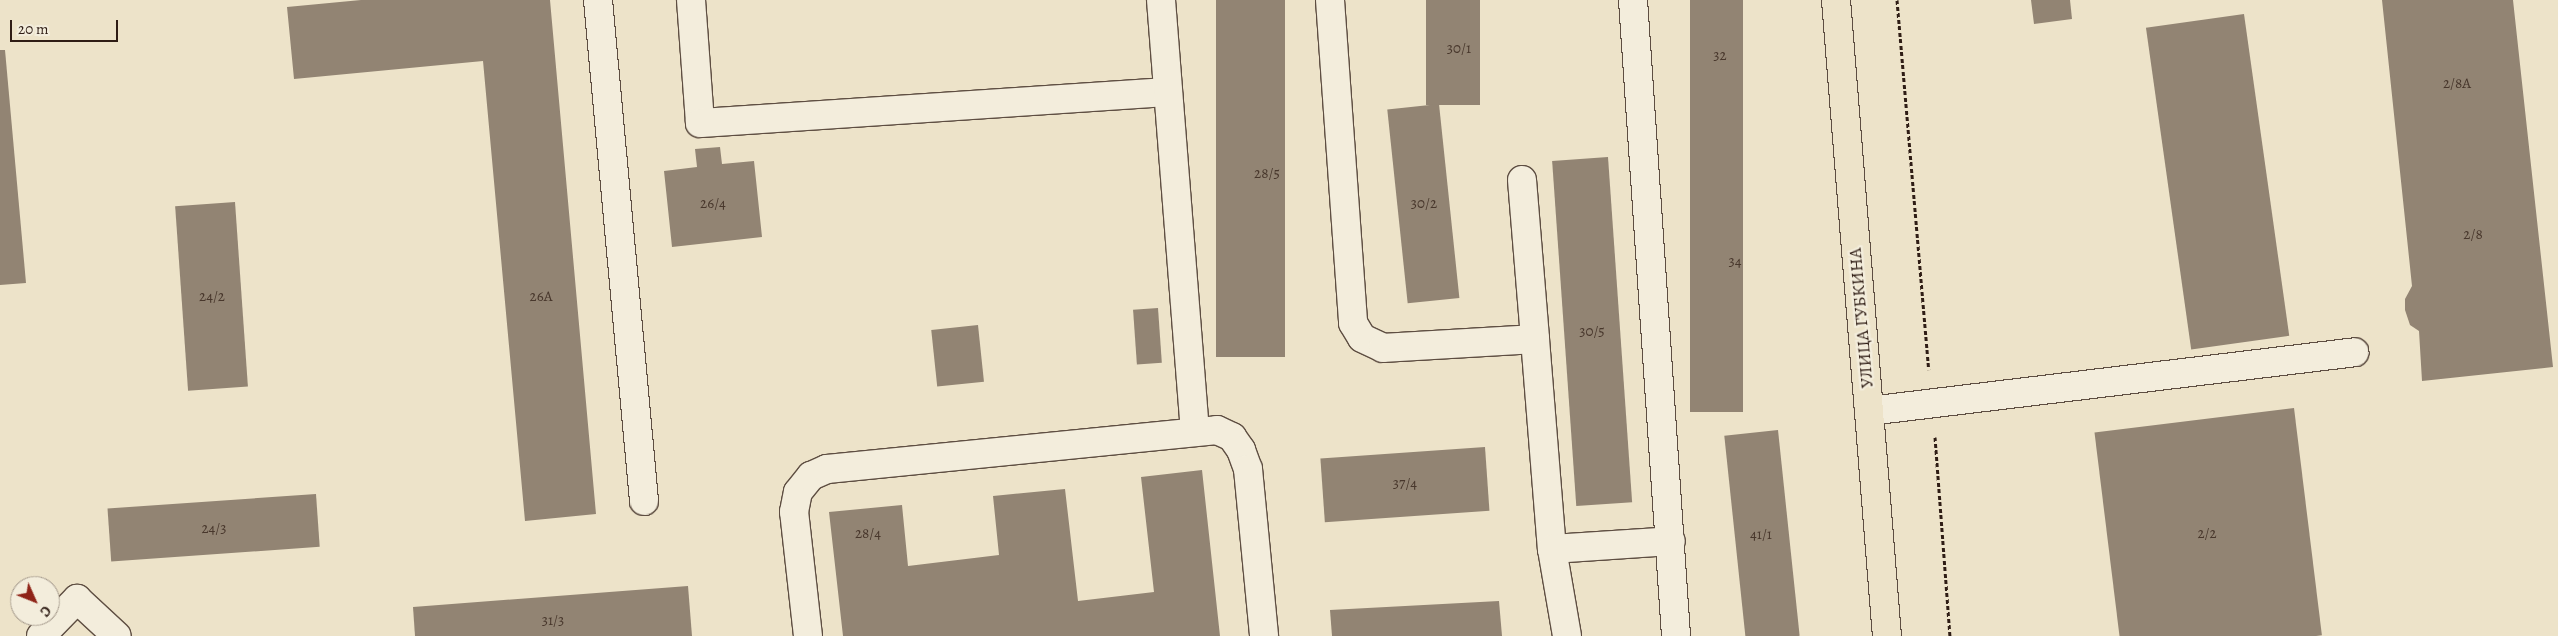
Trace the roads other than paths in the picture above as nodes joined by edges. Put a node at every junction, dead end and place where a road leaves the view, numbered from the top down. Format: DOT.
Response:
graph roads {
  1 [pos="598,0"];
  2 [pos="691,0"];
  3 [pos="1161,0"];
  4 [pos="1330,0"];
  5 [pos="1633,0"];
  6 [pos="1836,0"];
  7 [pos="1168,92"];
  8 [pos="1522,180"];
  9 [pos="1535,339"];
  10 [pos="2354,352"];
  11 [pos="1869,412"];
  12 [pos="1195,430"];
  13 [pos="644,501"];
  14 [pos="1671,541"];
  15 [pos="1552,549"];
  16 [pos="41,636"];
  17 [pos="117,636"];
  18 [pos="808,636"];
  19 [pos="1264,636"];
  20 [pos="1567,636"];
  21 [pos="1676,636"];
  22 [pos="1887,636"];
  1 -- 13 [label="lane"];
  2 -- 7 [label="lane"];
  3 -- 7 [label="lane"];
  4 -- 9 [label="lane"];
  5 -- 14 [label="lane"];
  6 -- 11 [label="main road, УЛИЦА ГУБКИНА"];
  7 -- 12 [label="lane"];
  8 -- 9 [label="lane"];
  9 -- 15 [label="lane"];
  10 -- 11 [label="lane"];
  11 -- 22 [label="main road, УЛИЦА ГУБКИНА"];
  12 -- 18 [label="lane"];
  12 -- 19 [label="lane"];
  14 -- 15 [label="lane"];
  14 -- 21 [label="lane"];
  15 -- 20 [label="lane"];
  16 -- 17 [label="lane"];
}
